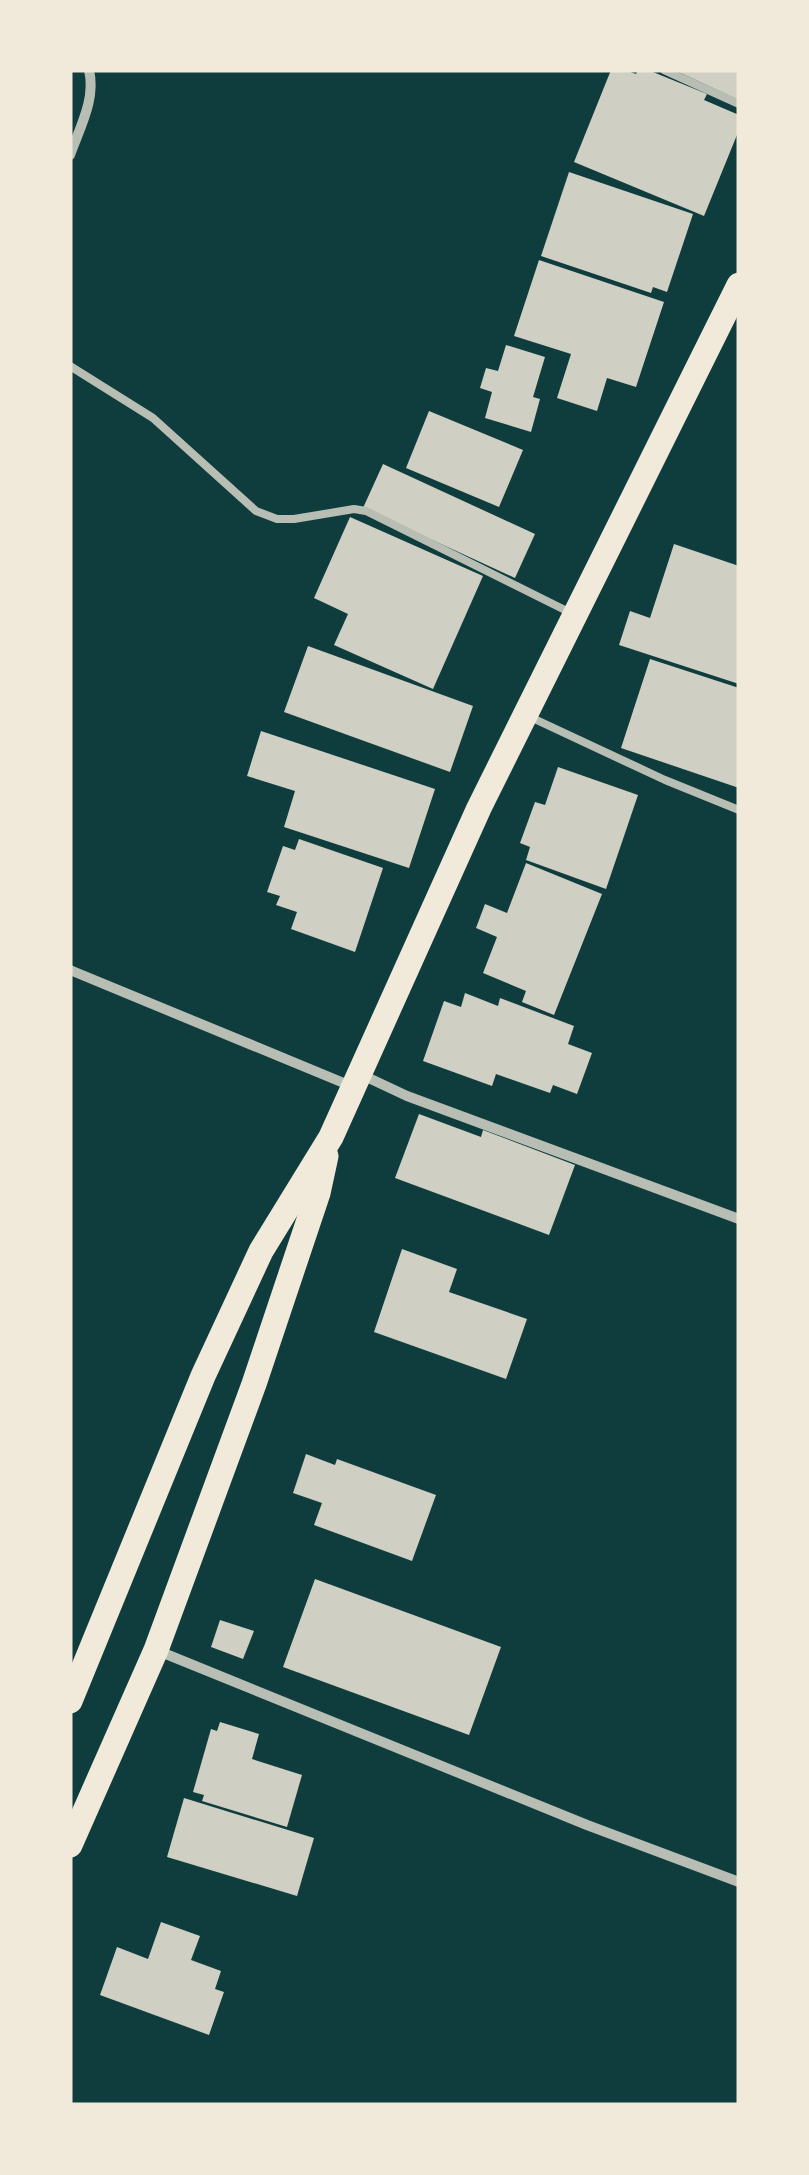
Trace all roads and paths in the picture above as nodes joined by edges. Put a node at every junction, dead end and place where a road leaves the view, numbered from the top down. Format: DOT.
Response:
graph roads {
  1 [pos="89,70"];
  2 [pos="664,70"];
  3 [pos="739,104"];
  4 [pos="70,154"];
  5 [pos="739,285"];
  6 [pos="70,366"];
  7 [pos="575,616"];
  8 [pos="526,715"];
  9 [pos="739,810"];
  10 [pos="70,970"];
  11 [pos="354,1080"];
  12 [pos="330,1136"];
  13 [pos="739,1219"];
  14 [pos="156,1650"];
  15 [pos="70,1701"];
  16 [pos="70,1845"];
  17 [pos="739,1882"];
  1 -- 4 [label="street"];
  2 -- 3 [label="lane"];
  5 -- 7 [label="main road"];
  6 -- 7 [label="lane"];
  7 -- 8 [label="main road"];
  8 -- 9 [label="lane"];
  8 -- 11 [label="main road"];
  10 -- 11 [label="street"];
  11 -- 12 [label="main road"];
  11 -- 13 [label="street"];
  12 -- 14 [label="main road"];
  12 -- 15 [label="main road"];
  14 -- 16 [label="main road"];
  14 -- 17 [label="street"];
}
